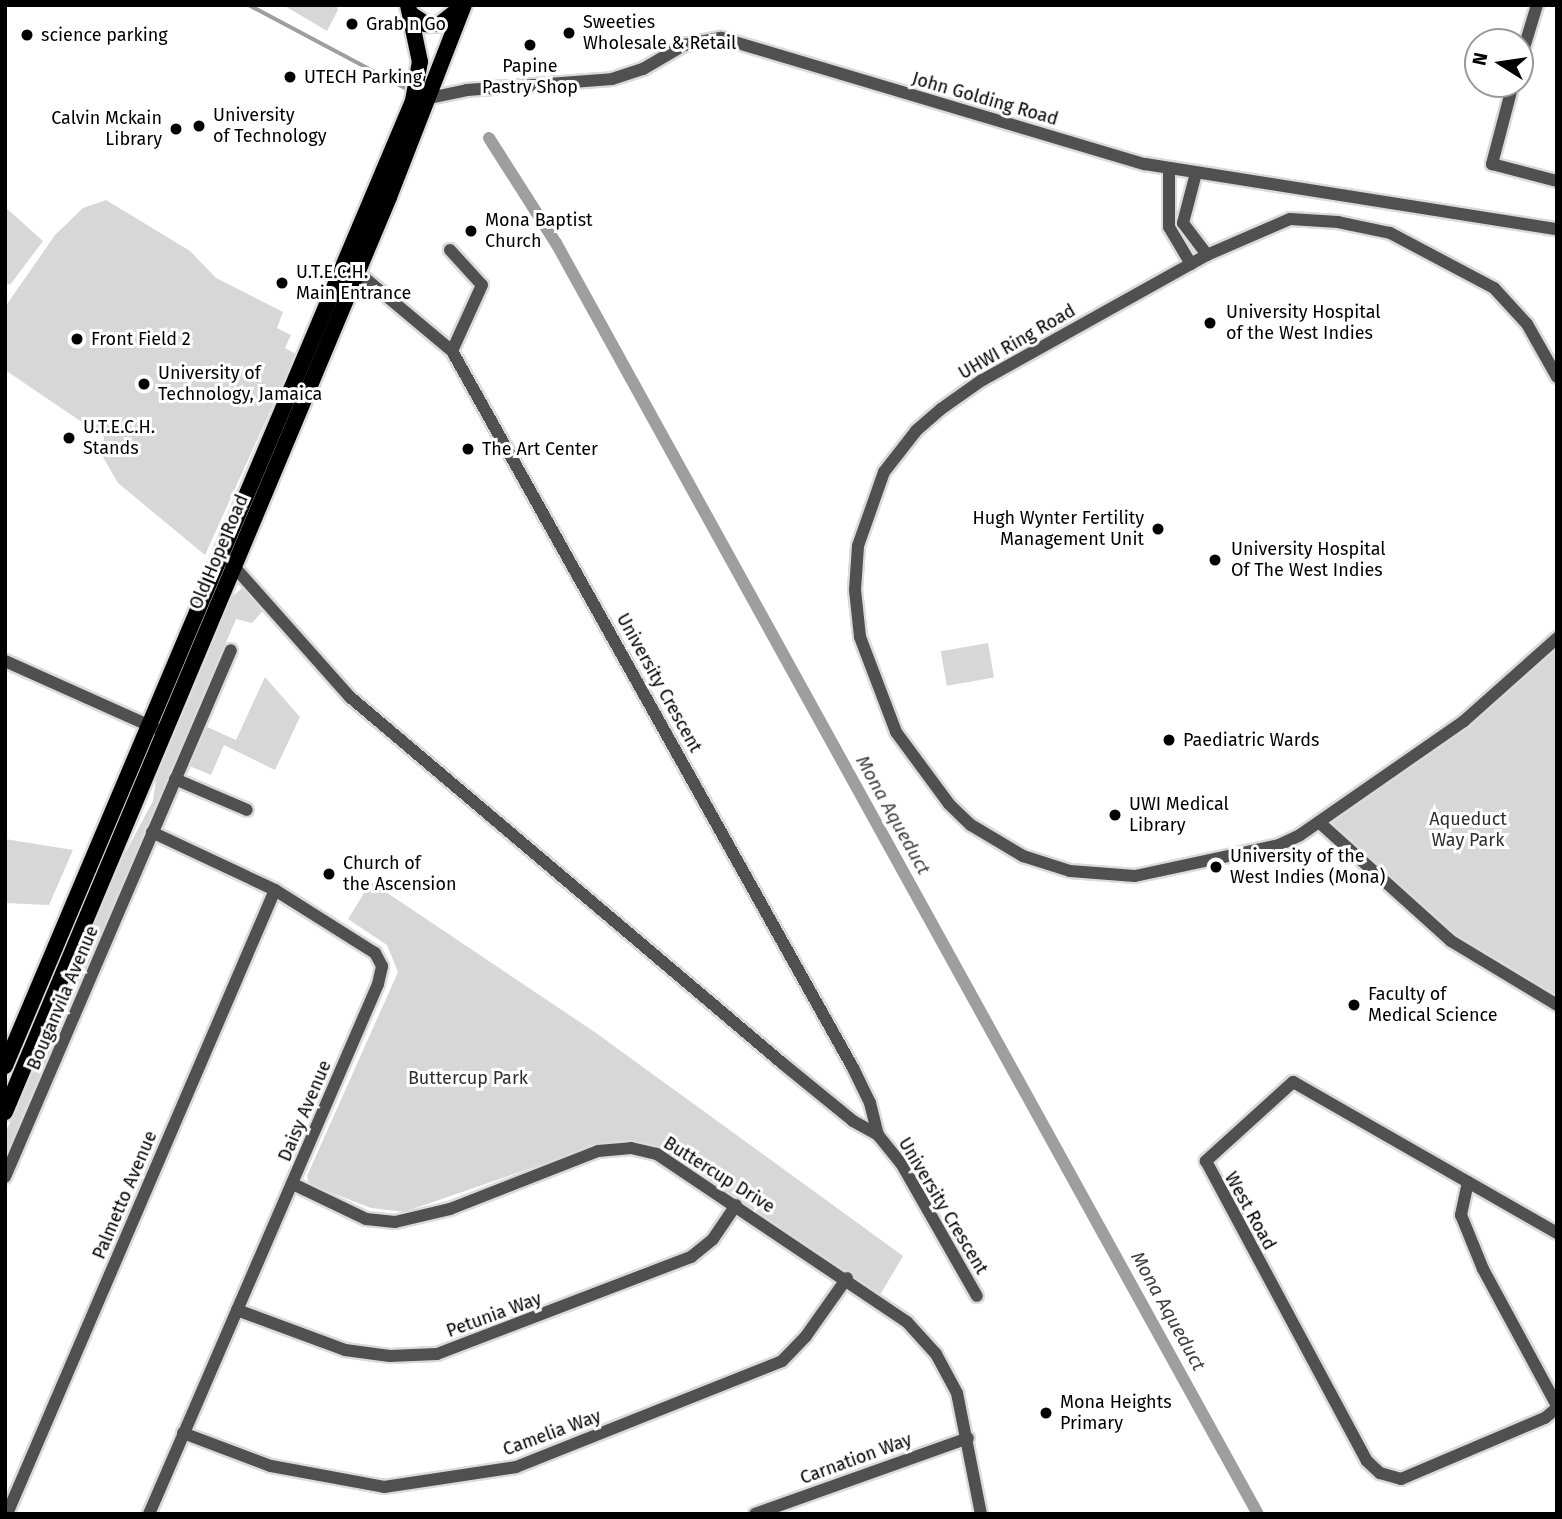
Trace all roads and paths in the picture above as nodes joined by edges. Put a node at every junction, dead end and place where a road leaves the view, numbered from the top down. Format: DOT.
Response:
graph roads {
  1 [pos="464,5"];
  2 [pos="1537,5"];
  3 [pos="410,10"];
  4 [pos="1530,28"];
  5 [pos="1509,98"];
  6 [pos="420,100"];
  7 [pos="1169,169"];
  8 [pos="1196,173"];
  9 [pos="1557,181"];
  10 [pos="1557,229"];
  11 [pos="450,250"];
  12 [pos="1207,255"];
  13 [pos="1191,264"];
  14 [pos="366,279"];
  15 [pos="452,351"];
  16 [pos="1557,377"];
  17 [pos="219,554"];
  18 [pos="234,566"];
  19 [pos="1557,638"];
  20 [pos="231,650"];
  21 [pos="5,661"];
  22 [pos="156,729"];
  23 [pos="175,779"];
  24 [pos="247,810"];
  25 [pos="1320,823"];
  26 [pos="152,832"];
  27 [pos="275,890"];
  28 [pos="1557,1005"];
  29 [pos="5,1066"];
  30 [pos="5,1112"];
  31 [pos="878,1135"];
  32 [pos="5,1177"];
  33 [pos="1468,1182"];
  34 [pos="293,1184"];
  35 [pos="736,1205"];
  36 [pos="1557,1233"];
  37 [pos="847,1278"];
  38 [pos="977,1296"];
  39 [pos="237,1310"];
  40 [pos="1557,1407"];
  41 [pos="183,1433"];
  42 [pos="968,1438"];
  43 [pos="7,1514"];
  44 [pos="149,1514"];
  45 [pos="755,1514"];
  46 [pos="981,1514"];
  1 -- 3 [label="main road"];
  1 -- 6 [label="main road, Old Hope Road"];
  2 -- 4 [label="street"];
  3 -- 6 [label="main road, Old Hope Road"];
  5 -- 9 [label="street"];
  6 -- 7 [label="street, John Golding Road"];
  6 -- 17 [label="main road, Old Hope Road"];
  6 -- 18 [label="main road, Old Hope Road"];
  7 -- 8 [label="street, John Golding Road"];
  7 -- 13 [label="street"];
  8 -- 10 [label="street, John Golding Road"];
  8 -- 12 [label="street"];
  11 -- 15 [label="street"];
  12 -- 13 [label="street, UHWI Ring Road"];
  12 -- 16 [label="street, UHWI Ring Road"];
  13 -- 25 [label="street, UHWI Ring Road"];
  14 -- 15 [label="street, University Crescent"];
  15 -- 31 [label="street, University Crescent"];
  17 -- 18 [label="street, University Crescent"];
  17 -- 22 [label="main road, Old Hope Road"];
  18 -- 22 [label="main road, Old Hope Road"];
  18 -- 31 [label="street, University Crescent"];
  19 -- 25 [label="street, UHWI Ring Road"];
  20 -- 23 [label="street, Bouganvila Avenue"];
  21 -- 22 [label="street"];
  22 -- 29 [label="main road, Old Hope Road"];
  22 -- 30 [label="main road, Old Hope Road"];
  23 -- 24 [label="street"];
  23 -- 26 [label="street, Bouganvila Avenue"];
  25 -- 28 [label="street"];
  26 -- 27 [label="street, Daisy Avenue"];
  26 -- 32 [label="street, Bouganvila Avenue"];
  27 -- 34 [label="street, Daisy Avenue"];
  27 -- 43 [label="street, Palmetto Avenue"];
  31 -- 38 [label="street, University Crescent"];
  33 -- 36 [label="street, West Road"];
  33 -- 40 [label="street"];
  33 -- 40 [label="street, West Road"];
  34 -- 35 [label="street, Buttercup Drive"];
  34 -- 39 [label="street, Daisy Avenue"];
  35 -- 37 [label="street, Buttercup Drive"];
  35 -- 39 [label="street, Petunia Way"];
  37 -- 41 [label="street, Camelia Way"];
  37 -- 42 [label="street, Buttercup Drive"];
  39 -- 41 [label="street, Daisy Avenue"];
  41 -- 44 [label="street, Daisy Avenue"];
  42 -- 45 [label="street, Carnation Way"];
  42 -- 46 [label="street, Buttercup Drive"];
}
